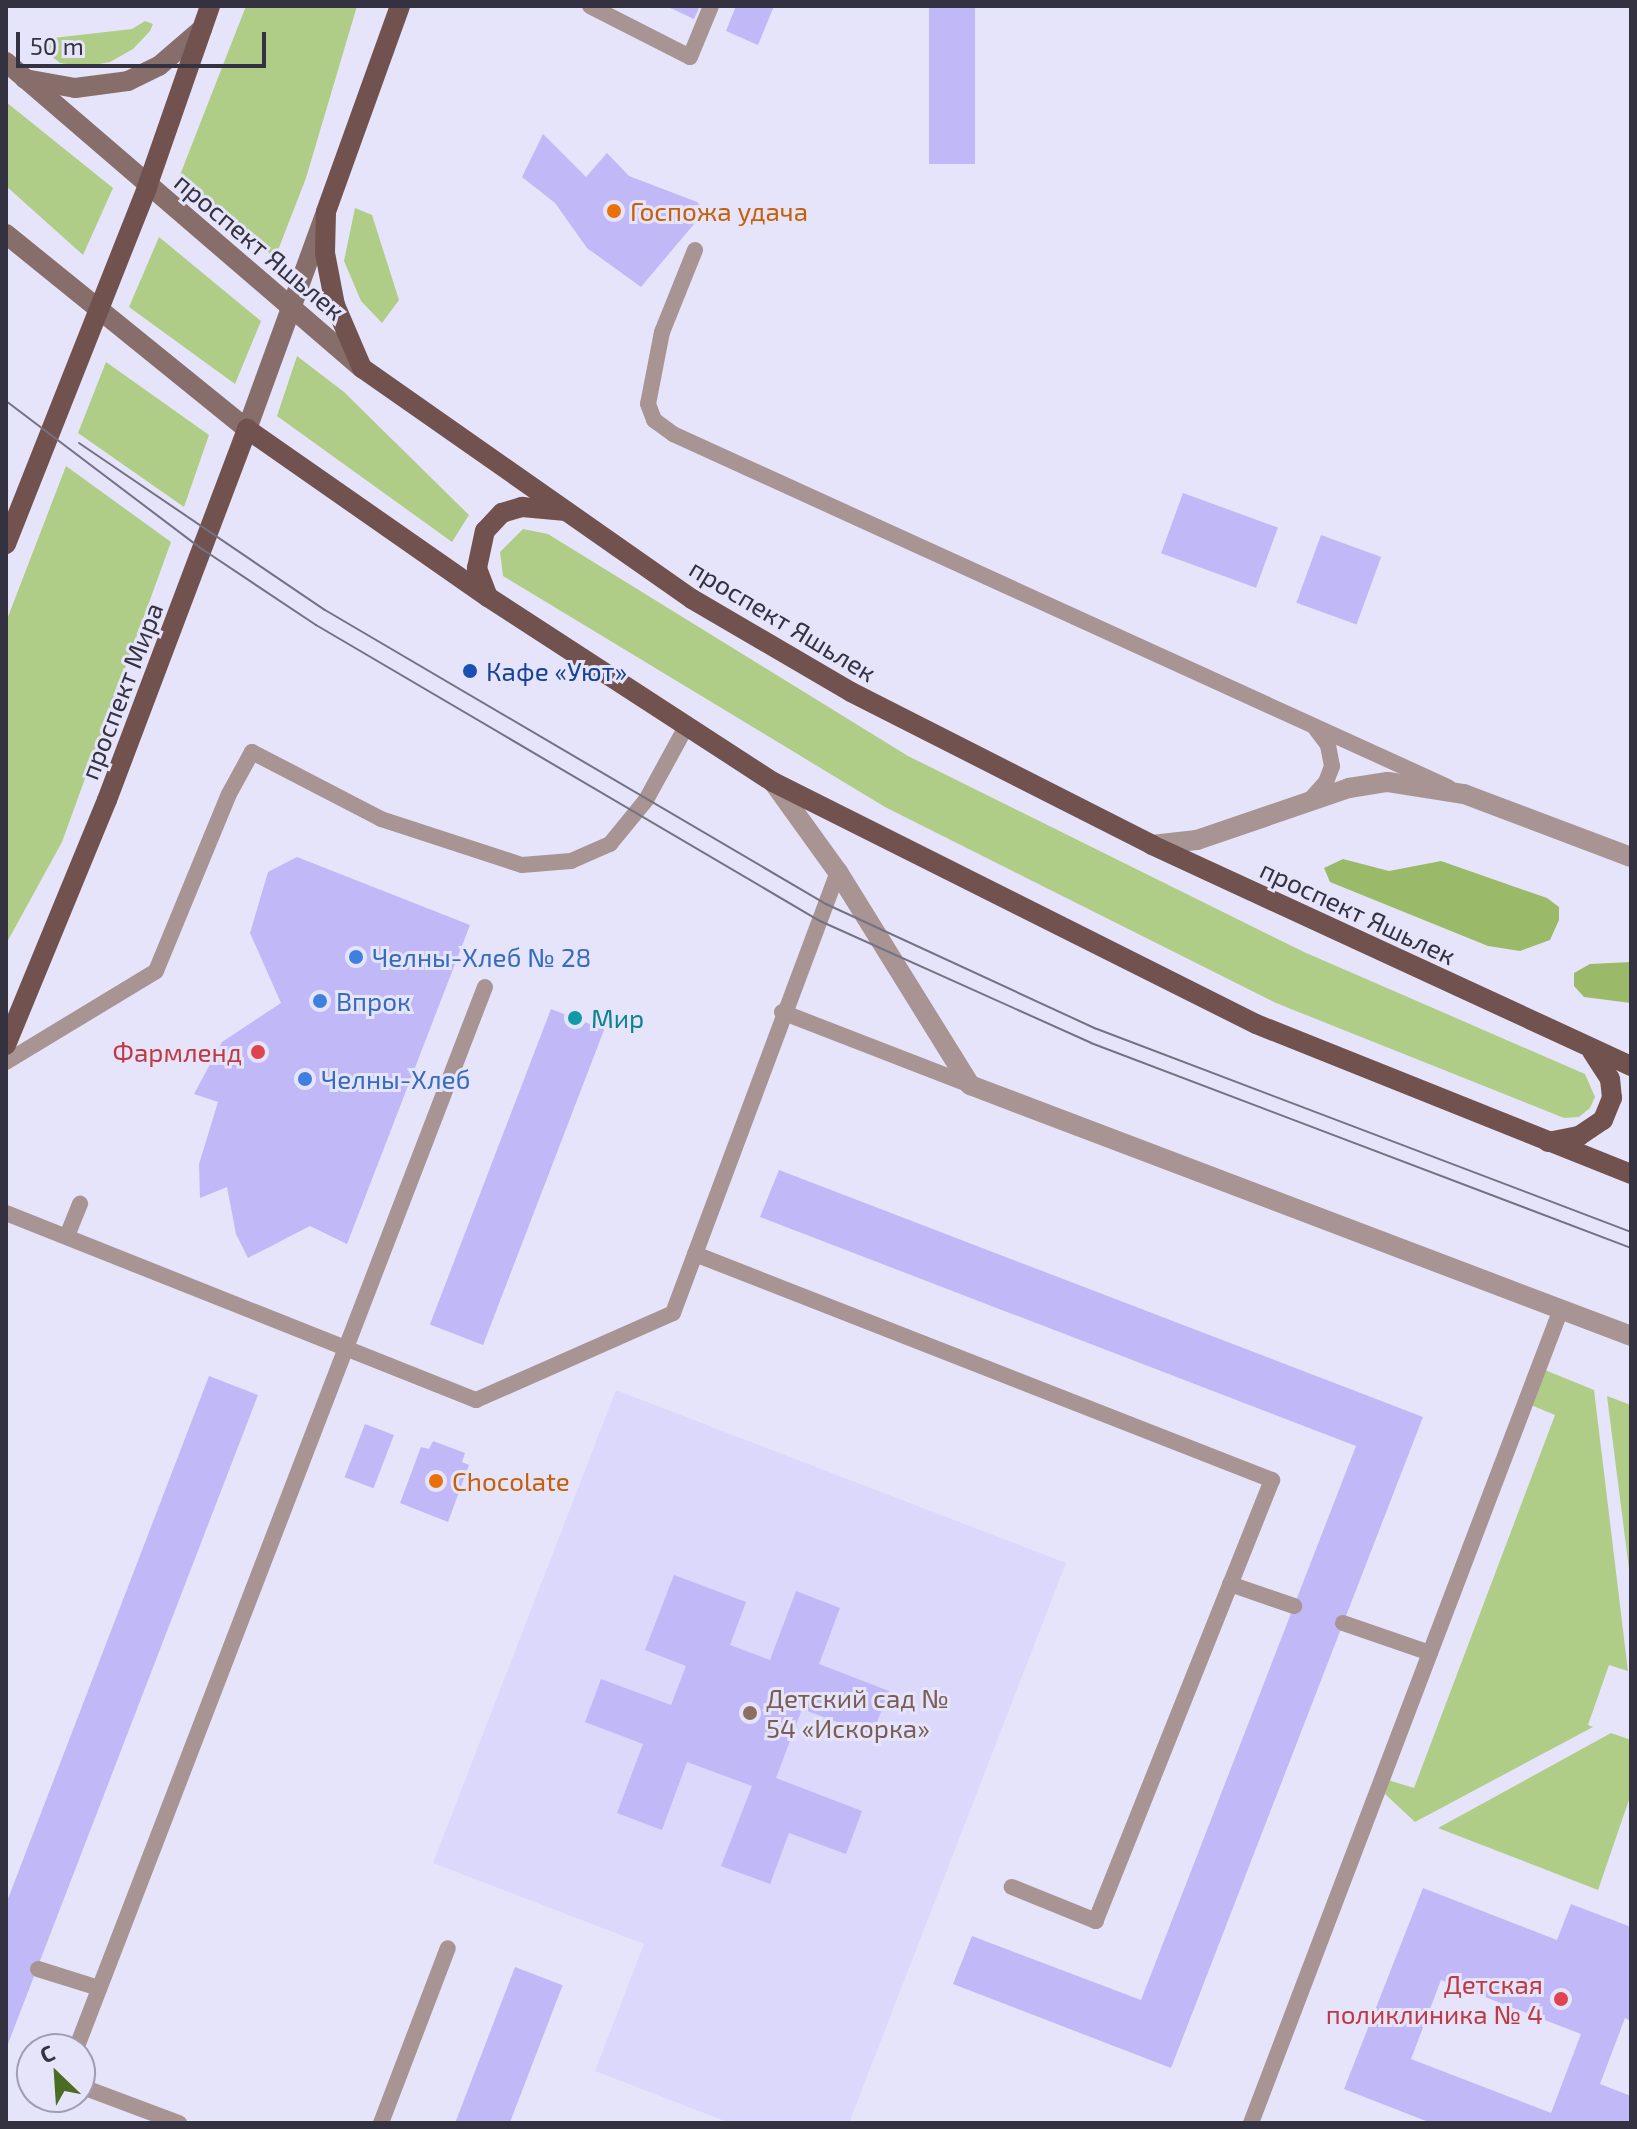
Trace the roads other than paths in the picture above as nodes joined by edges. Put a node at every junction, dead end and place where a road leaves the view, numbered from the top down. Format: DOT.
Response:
graph roads {
  1 [pos="210,6"];
  2 [pos="400,6"];
  3 [pos="590,6"];
  4 [pos="711,6"];
  5 [pos="202,29"];
  6 [pos="6,62"];
  7 [pos="25,79"];
  8 [pos="147,187"];
  9 [pos="326,212"];
  10 [pos="6,234"];
  11 [pos="695,250"];
  12 [pos="293,305"];
  13 [pos="97,311"];
  14 [pos="362,368"];
  15 [pos="247,429"];
  16 [pos="566,511"];
  17 [pos="6,544"];
  18 [pos="488,597"];
  19 [pos="686,727"];
  20 [pos="1315,727"];
  21 [pos="773,782"];
  22 [pos="1464,794"];
  23 [pos="1307,802"];
  24 [pos="1152,845"];
  25 [pos="1631,855"];
  26 [pos="838,872"];
  27 [pos="485,987"];
  28 [pos="782,1012"];
  29 [pos="6,1045"];
  30 [pos="1592,1051"];
  31 [pos="6,1062"];
  32 [pos="1631,1066"];
  33 [pos="970,1085"];
  34 [pos="1548,1142"];
  35 [pos="1631,1174"];
  36 [pos="80,1203"];
  37 [pos="6,1213"];
  38 [pos="67,1236"];
  39 [pos="695,1254"];
  40 [pos="1561,1309"];
  41 [pos="1631,1336"];
  42 [pos="344,1347"];
  43 [pos="1230,1584"];
  44 [pos="1294,1606"];
  45 [pos="1343,1623"];
  46 [pos="1430,1653"];
  47 [pos="1012,1887"];
  48 [pos="448,1948"];
  49 [pos="38,1969"];
  50 [pos="99,1988"];
  51 [pos="82,2033"];
  52 [pos="96,2092"];
  53 [pos="179,2123"];
  54 [pos="381,2123"];
  55 [pos="1251,2123"];
  1 -- 5 [label="main road"];
  2 -- 9 [label="main road"];
  3 -- 4 [label="lane"];
  5 -- 7 [label="main road"];
  5 -- 8 [label="main road"];
  6 -- 7 [label="main road, проспект Яшьлек"];
  7 -- 8 [label="main road, проспект Яшьлек"];
  8 -- 12 [label="main road, проспект Яшьлек"];
  8 -- 13 [label="main road"];
  9 -- 12 [label="main road, проспект Мира"];
  9 -- 14 [label="main road"];
  10 -- 13 [label="main road"];
  11 -- 20 [label="lane"];
  12 -- 14 [label="main road, проспект Яшьлек"];
  12 -- 15 [label="main road, проспект Мира"];
  13 -- 15 [label="main road"];
  13 -- 17 [label="main road"];
  14 -- 16 [label="main road, проспект Яшьлек"];
  15 -- 18 [label="main road"];
  15 -- 29 [label="main road, проспект Мира"];
  16 -- 18 [label="main road"];
  16 -- 24 [label="main road, проспект Яшьлек"];
  18 -- 19 [label="main road"];
  19 -- 21 [label="main road"];
  19 -- 31 [label="lane"];
  20 -- 22 [label="lane"];
  20 -- 23 [label="lane"];
  21 -- 26 [label="street"];
  21 -- 34 [label="main road"];
  22 -- 23 [label="street"];
  22 -- 25 [label="street"];
  23 -- 24 [label="street"];
  24 -- 30 [label="main road, проспект Яшьлек"];
  26 -- 28 [label="lane"];
  26 -- 33 [label="street"];
  27 -- 42 [label="lane"];
  28 -- 33 [label="lane"];
  28 -- 39 [label="lane"];
  30 -- 32 [label="main road, проспект Яшьлек"];
  30 -- 34 [label="main road"];
  33 -- 40 [label="street"];
  34 -- 35 [label="main road"];
  36 -- 38 [label="lane"];
  37 -- 38 [label="lane"];
  38 -- 42 [label="lane"];
  39 -- 42 [label="lane"];
  39 -- 43 [label="lane"];
  40 -- 41 [label="street"];
  40 -- 46 [label="lane"];
  42 -- 50 [label="lane"];
  43 -- 44 [label="lane"];
  43 -- 47 [label="lane"];
  45 -- 46 [label="lane"];
  46 -- 55 [label="lane"];
  48 -- 54 [label="lane"];
  49 -- 50 [label="lane"];
  50 -- 51 [label="lane"];
  52 -- 53 [label="lane"];
}
